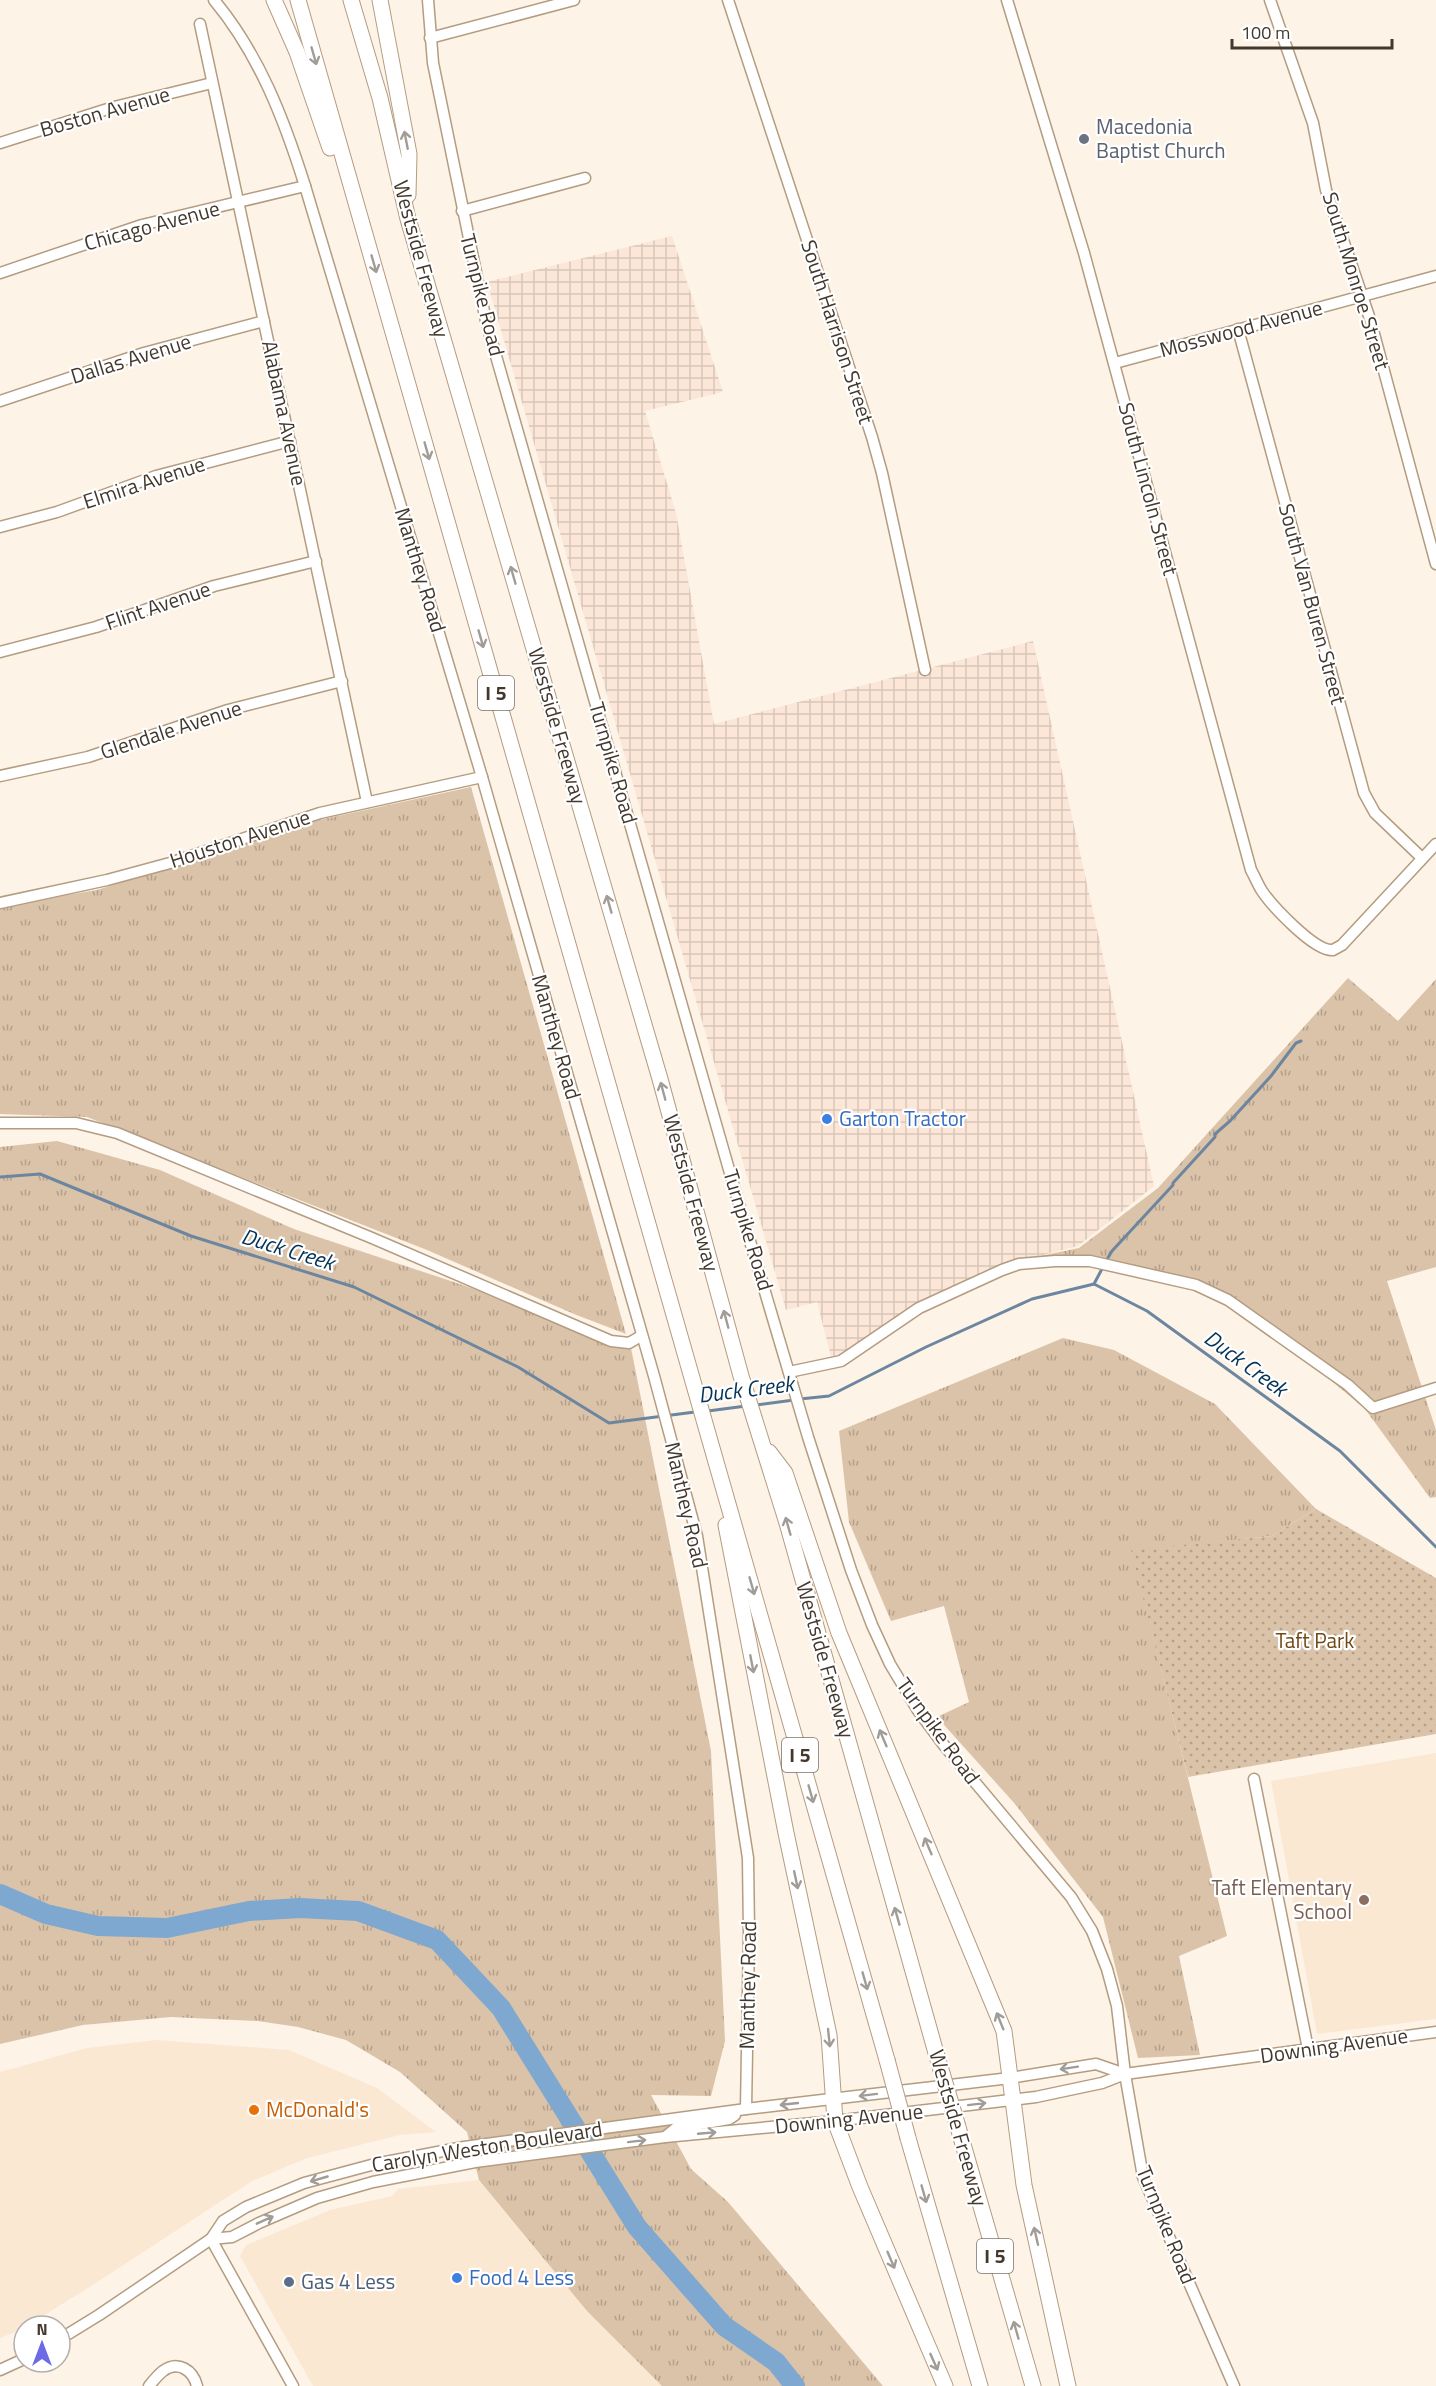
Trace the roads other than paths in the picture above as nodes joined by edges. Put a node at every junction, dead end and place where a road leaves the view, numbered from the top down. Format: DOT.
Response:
graph roads {
  1 [pos="214,0"];
  2 [pos="274,0"];
  3 [pos="298,0"];
  4 [pos="351,0"];
  5 [pos="380,0"];
  6 [pos="428,0"];
  7 [pos="574,0"];
  8 [pos="728,0"];
  9 [pos="1007,0"];
  10 [pos="1270,0"];
  11 [pos="200,24"];
  12 [pos="430,38"];
  13 [pos="212,83"];
  14 [pos="0,143"];
  15 [pos="585,178"];
  16 [pos="305,186"];
  17 [pos="238,203"];
  18 [pos="462,211"];
  19 [pos="408,219"];
  20 [pos="363,226"];
  21 [pos="0,273"];
  22 [pos="1436,276"];
  23 [pos="1363,296"];
  24 [pos="264,321"];
  25 [pos="1238,329"];
  26 [pos="1115,363"];
  27 [pos="0,401"];
  28 [pos="290,441"];
  29 [pos="0,527"];
  30 [pos="316,561"];
  31 [pos="1436,564"];
  32 [pos="0,652"];
  33 [pos="925,670"];
  34 [pos="342,681"];
  35 [pos="0,776"];
  36 [pos="482,777"];
  37 [pos="367,802"];
  38 [pos="1436,844"];
  39 [pos="1422,858"];
  40 [pos="0,903"];
  41 [pos="0,1123"];
  42 [pos="641,1336"];
  43 [pos="791,1377"];
  44 [pos="1436,1388"];
  45 [pos="763,1443"];
  46 [pos="728,1503"];
  47 [pos="1254,1779"];
  48 [pos="1436,2032"];
  49 [pos="1308,2049"];
  50 [pos="1125,2074"];
  51 [pos="1010,2078"];
  52 [pos="833,2100"];
  53 [pos="1012,2100"];
  54 [pos="746,2109"];
  55 [pos="835,2121"];
  56 [pos="748,2130"];
  57 [pos="665,2137"];
  58 [pos="211,2239"];
  59 [pos="72,2332"];
  60 [pos="149,2386"];
  61 [pos="197,2386"];
  62 [pos="293,2386"];
  63 [pos="945,2386"];
  64 [pos="980,2386"];
  65 [pos="1033,2386"];
  66 [pos="1068,2386"];
  67 [pos="1234,2386"];
  1 -- 16 [label="street, Manthey Road"];
  2 -- 20 [label="highway"];
  3 -- 20 [label="highway, I 5, one-way"];
  4 -- 19 [label="highway, Westside Freeway / I 5"];
  19 -- 5 [label="highway, one-way"];
  6 -- 12 [label="street, Turnpike Road"];
  7 -- 12 [label="street"];
  8 -- 33 [label="street, South Harrison Street"];
  9 -- 26 [label="street, South Lincoln Street"];
  10 -- 23 [label="street, South Monroe Street"];
  11 -- 13 [label="street, Alabama Avenue"];
  12 -- 18 [label="street, Turnpike Road"];
  13 -- 14 [label="street, Boston Avenue"];
  13 -- 17 [label="street, Alabama Avenue"];
  15 -- 18 [label="street"];
  16 -- 17 [label="street, Chicago Avenue"];
  16 -- 36 [label="street, Manthey Road"];
  17 -- 21 [label="street, Chicago Avenue"];
  17 -- 24 [label="street, Alabama Avenue"];
  18 -- 43 [label="street, Turnpike Road"];
  45 -- 19 [label="highway, Westside Freeway / I 5, one-way"];
  20 -- 46 [label="highway, I 5, one-way"];
  22 -- 23 [label="street, Mosswood Avenue"];
  23 -- 25 [label="street, Mosswood Avenue"];
  23 -- 31 [label="street, South Monroe Street"];
  24 -- 27 [label="street, Dallas Avenue"];
  24 -- 28 [label="street, Alabama Avenue"];
  25 -- 26 [label="street, Mosswood Avenue"];
  25 -- 39 [label="street, South Van Buren Street"];
  26 -- 39 [label="street, South Lincoln Street"];
  28 -- 29 [label="street, Elmira Avenue"];
  28 -- 30 [label="street, Alabama Avenue"];
  30 -- 32 [label="street, Flint Avenue"];
  30 -- 34 [label="street, Alabama Avenue"];
  34 -- 35 [label="street, Glendale Avenue"];
  34 -- 37 [label="street, Alabama Avenue"];
  36 -- 37 [label="street, Houston Avenue"];
  36 -- 42 [label="street, Manthey Road"];
  37 -- 40 [label="street, Houston Avenue"];
  38 -- 39 [label="street"];
  41 -- 42 [label="street"];
  42 -- 54 [label="street, Manthey Road"];
  43 -- 44 [label="street"];
  43 -- 50 [label="street, Turnpike Road"];
  51 -- 45 [label="highway, one-way"];
  65 -- 45 [label="highway, Westside Freeway / I 5, one-way, bridge"];
  46 -- 52 [label="highway, one-way"];
  46 -- 64 [label="highway, I 5, one-way, bridge"];
  47 -- 49 [label="street"];
  48 -- 49 [label="street, Downing Avenue"];
  49 -- 50 [label="street, Downing Avenue"];
  50 -- 51 [label="street, Downing Avenue, one-way"];
  50 -- 53 [label="street, Downing Avenue"];
  50 -- 67 [label="street, Turnpike Road"];
  51 -- 52 [label="street, Downing Avenue, one-way"];
  51 -- 53 [label="highway"];
  52 -- 54 [label="street, Downing Avenue, one-way"];
  52 -- 55 [label="highway"];
  55 -- 53 [label="street, Downing Avenue, one-way"];
  66 -- 53 [label="highway, one-way"];
  54 -- 57 [label="street"];
  54 -- 58 [label="street, Carolyn Weston Boulevard, one-way"];
  55 -- 56 [label="street, Downing Avenue"];
  55 -- 63 [label="highway, one-way"];
  57 -- 56 [label="street, Carolyn Weston Boulevard, one-way"];
  58 -- 57 [label="street, Carolyn Weston Boulevard, one-way"];
  58 -- 59 [label="street, Carolyn Weston Boulevard"];
  58 -- 62 [label="street"];
  60 -- 61 [label="street"];
}
